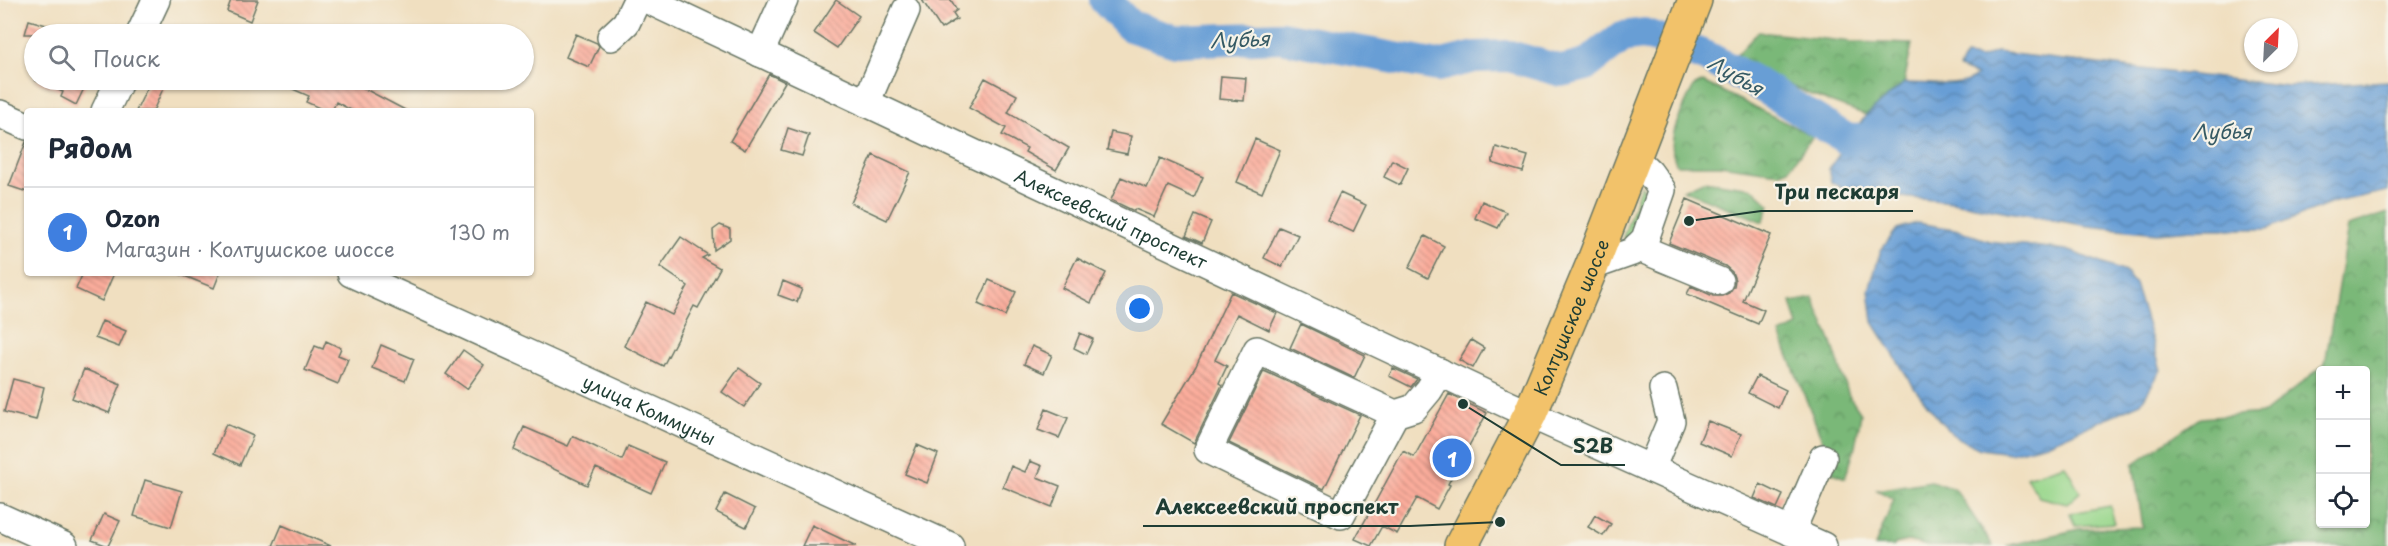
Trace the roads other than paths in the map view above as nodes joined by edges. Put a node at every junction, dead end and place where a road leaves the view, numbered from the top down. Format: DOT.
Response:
graph roads {
  1 [pos="156,0"];
  2 [pos="637,0"];
  3 [pos="648,0"];
  4 [pos="784,0"];
  5 [pos="1694,3"];
  6 [pos="906,10"];
  7 [pos="145,24"];
  8 [pos="611,37"];
  9 [pos="760,53"];
  10 [pos="115,90"];
  11 [pos="879,92"];
  12 [pos="106,108"];
  13 [pos="0,114"];
  14 [pos="24,125"];
  15 [pos="1634,158"];
  16 [pos="1637,247"];
  17 [pos="1592,266"];
  18 [pos="358,276"];
  19 [pos="1719,281"];
  20 [pos="1440,372"];
  21 [pos="1663,389"];
  22 [pos="1395,414"];
  23 [pos="1530,414"];
  24 [pos="1823,458"];
  25 [pos="1651,469"];
  26 [pos="0,517"];
  27 [pos="1791,532"];
  28 [pos="64,546"];
  29 [pos="950,546"];
  30 [pos="1461,546"];
  31 [pos="1823,546"];
  1 -- 7 [label="street"];
  2 -- 8 [label="street"];
  3 -- 9 [label="street, Алексеевский проспект"];
  4 -- 9 [label="street"];
  5 -- 15 [label="main road, Колтушское шоссе"];
  6 -- 11 [label="street"];
  9 -- 11 [label="street, Алексеевский проспект"];
  10 -- 12 [label="street"];
  11 -- 20 [label="street, Алексеевский проспект"];
  13 -- 14 [label="street"];
  15 -- 16 [label="street"];
  15 -- 17 [label="main road, Колтушское шоссе"];
  16 -- 17 [label="street"];
  16 -- 19 [label="street"];
  17 -- 23 [label="main road, Колтушское шоссе"];
  18 -- 29 [label="street, улица Коммуны"];
  20 -- 22 [label="street"];
  20 -- 23 [label="street, Алексеевский проспект"];
  21 -- 25 [label="street"];
  22 -- 22 [label="street"];
  23 -- 25 [label="street, Алексеевский проспект"];
  23 -- 30 [label="main road, Колтушское шоссе"];
  24 -- 27 [label="street"];
  25 -- 27 [label="street, Алексеевский проспект"];
  26 -- 28 [label="street"];
  27 -- 31 [label="street, Алексеевский проспект"];
}
